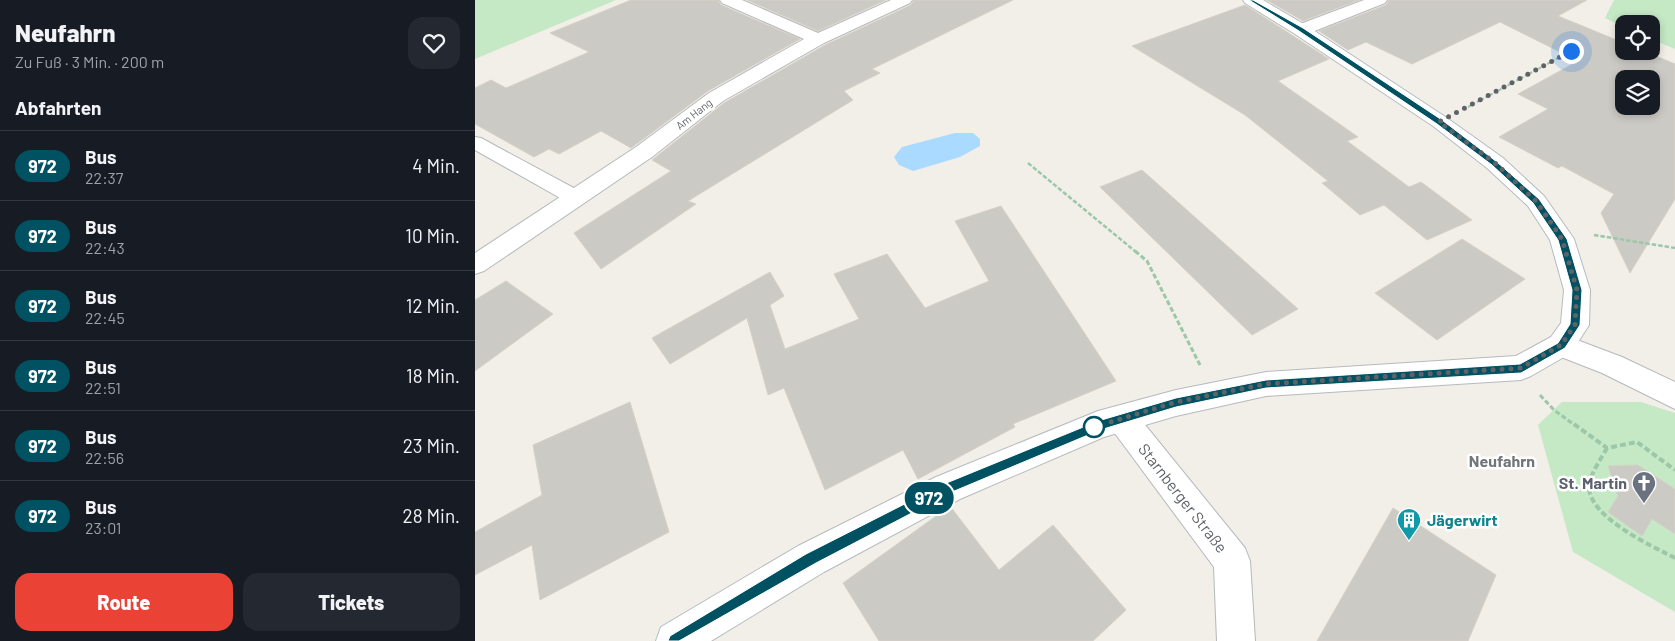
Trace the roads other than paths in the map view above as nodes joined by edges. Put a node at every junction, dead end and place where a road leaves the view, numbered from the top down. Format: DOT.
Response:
graph roads {
  1 [pos="728,0"];
  2 [pos="904,0"];
  3 [pos="1251,0"];
  4 [pos="1379,0"];
  5 [pos="1301,30"];
  6 [pos="818,39"];
  7 [pos="475,142"];
  8 [pos="576,198"];
  9 [pos="475,265"];
  10 [pos="1561,345"];
  11 [pos="1675,396"];
  12 [pos="1122,419"];
  13 [pos="675,641"];
  14 [pos="1236,641"];
  1 -- 6 [label="main road"];
  2 -- 6 [label="main road, Am Hang"];
  3 -- 5 [label="main road"];
  4 -- 5 [label="main road"];
  5 -- 10 [label="main road"];
  6 -- 8 [label="main road, Am Hang"];
  7 -- 8 [label="lane"];
  8 -- 9 [label="main road, Am Hang"];
  10 -- 11 [label="main road"];
  10 -- 12 [label="main road"];
  12 -- 13 [label="main road"];
  12 -- 14 [label="main road, Starnberger Straße"];
}
